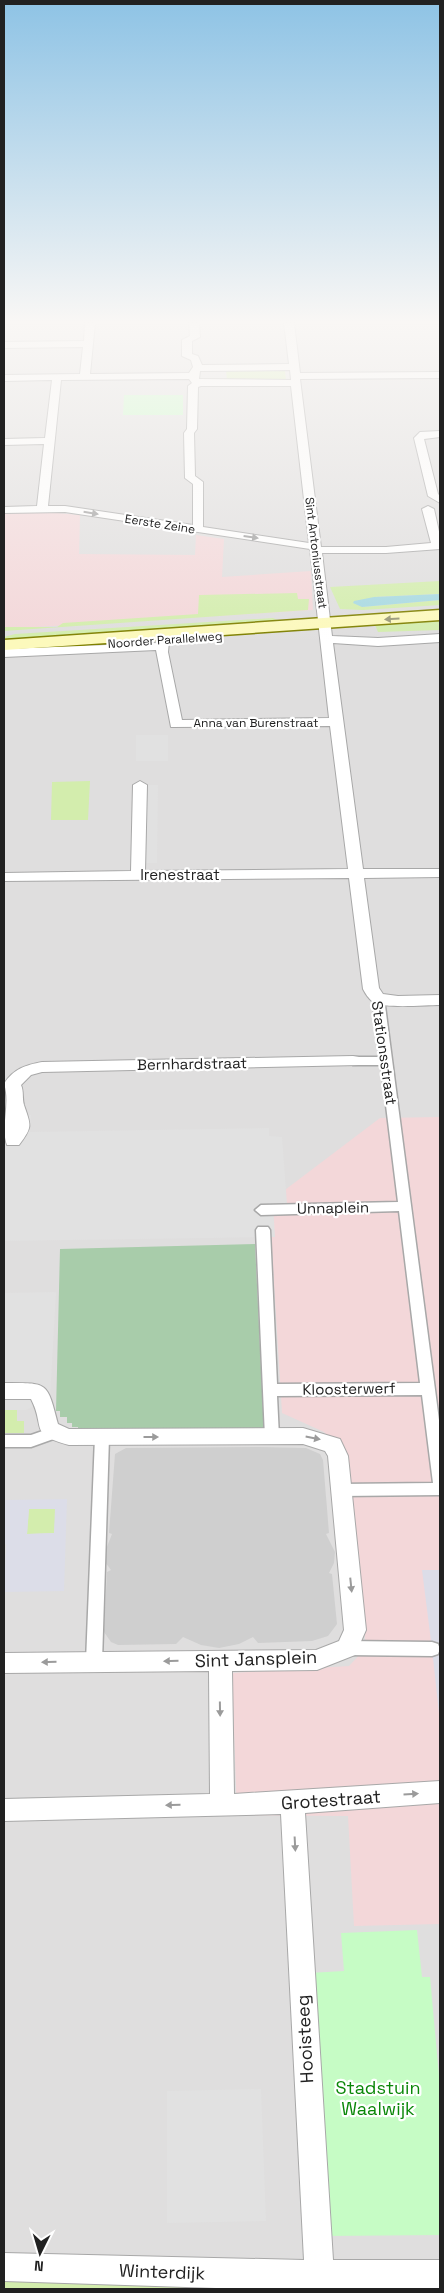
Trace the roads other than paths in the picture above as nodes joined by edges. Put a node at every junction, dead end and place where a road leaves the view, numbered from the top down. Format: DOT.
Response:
graph roads {
  1 [pos="50,430"];
  2 [pos="191,430"];
  3 [pos="302,430"];
  4 [pos="440,434"];
  5 [pos="49,441"];
  6 [pos="4,442"];
  7 [pos="440,500"];
  8 [pos="42,508"];
  9 [pos="428,509"];
  10 [pos="4,510"];
  11 [pos="196,529"];
  12 [pos="438,546"];
  13 [pos="316,548"];
  14 [pos="440,616"];
  15 [pos="440,631"];
  16 [pos="326,632"];
  17 [pos="440,638"];
  18 [pos="162,641"];
  19 [pos="4,646"];
  20 [pos="4,652"];
  21 [pos="337,722"];
  22 [pos="140,785"];
  23 [pos="440,873"];
  24 [pos="357,874"];
  25 [pos="138,875"];
  26 [pos="4,877"];
  27 [pos="378,998"];
  28 [pos="440,1000"];
  29 [pos="353,1061"];
  30 [pos="386,1061"];
  31 [pos="8,1082"];
  32 [pos="15,1104"];
  33 [pos="405,1206"];
  34 [pos="261,1210"];
  35 [pos="262,1230"];
  36 [pos="428,1389"];
  37 [pos="270,1390"];
  38 [pos="4,1391"];
  39 [pos="54,1433"];
  40 [pos="102,1437"];
  41 [pos="272,1437"];
  42 [pos="4,1441"];
  43 [pos="438,1443"];
  44 [pos="440,1483"];
  45 [pos="440,1489"];
  46 [pos="341,1490"];
  47 [pos="347,1648"];
  48 [pos="432,1649"];
  49 [pos="220,1661"];
  50 [pos="94,1662"];
  51 [pos="4,1663"];
  52 [pos="440,1792"];
  53 [pos="292,1802"];
  54 [pos="222,1804"];
  55 [pos="4,1810"];
  56 [pos="4,2267"];
  57 [pos="440,2274"];
  58 [pos="319,2276"];
  1 -- 5 [label="street"];
  2 -- 11 [label="street"];
  3 -- 13 [label="street, Sint Antoniusstraat"];
  4 -- 7 [label="street"];
  5 -- 6 [label="street"];
  5 -- 8 [label="street"];
  8 -- 10 [label="street, Eerste Zeine"];
  8 -- 11 [label="street, Eerste Zeine, one-way"];
  9 -- 12 [label="street"];
  11 -- 13 [label="street, Eerste Zeine, one-way"];
  12 -- 13 [label="street, Eerste Zeine"];
  13 -- 16 [label="street, Sint Antoniusstraat"];
  14 -- 16 [label="main road, one-way"];
  15 -- 16 [label="main road"];
  16 -- 17 [label="street"];
  16 -- 18 [label="main road, Noorder Parallelweg"];
  16 -- 21 [label="street, Stationsstraat"];
  18 -- 19 [label="main road, Noorder Parallelweg"];
  18 -- 20 [label="main road, Noorder Parallelweg"];
  18 -- 21 [label="street, Anna van Burenstraat"];
  21 -- 24 [label="street, Stationsstraat"];
  22 -- 25 [label="street"];
  23 -- 24 [label="street, Irenestraat"];
  24 -- 25 [label="street, Irenestraat"];
  24 -- 27 [label="street, Stationsstraat"];
  25 -- 26 [label="street, Irenestraat"];
  27 -- 28 [label="street"];
  27 -- 30 [label="street, Stationsstraat"];
  29 -- 30 [label="street, Bernhardstraat"];
  29 -- 31 [label="street, Bernhardstraat"];
  30 -- 33 [label="street, Stationsstraat"];
  31 -- 32 [label="street"];
  33 -- 34 [label="street, Unnaplein"];
  33 -- 36 [label="street, Stationsstraat"];
  35 -- 37 [label="street"];
  36 -- 37 [label="street, Kloosterwerf"];
  36 -- 43 [label="street, Stationsstraat"];
  37 -- 41 [label="street"];
  38 -- 39 [label="street"];
  39 -- 40 [label="street"];
  39 -- 42 [label="street"];
  40 -- 41 [label="street, one-way"];
  40 -- 50 [label="street"];
  41 -- 46 [label="street, one-way"];
  43 -- 44 [label="street, Stationsstraat"];
  45 -- 46 [label="street"];
  46 -- 47 [label="street, one-way"];
  47 -- 48 [label="street"];
  47 -- 49 [label="street, Sint Jansplein"];
  49 -- 50 [label="street, Sint Jansplein, one-way"];
  49 -- 54 [label="street, one-way"];
  50 -- 51 [label="street, Sint Jansplein, one-way"];
  53 -- 52 [label="street, Grotestraat, one-way"];
  53 -- 54 [label="street, Grotestraat"];
  53 -- 58 [label="street, Hooisteeg, one-way"];
  54 -- 55 [label="street, Grotestraat, one-way"];
  56 -- 58 [label="street, Winterdijk"];
  57 -- 58 [label="street, Winterdijk"];
}
